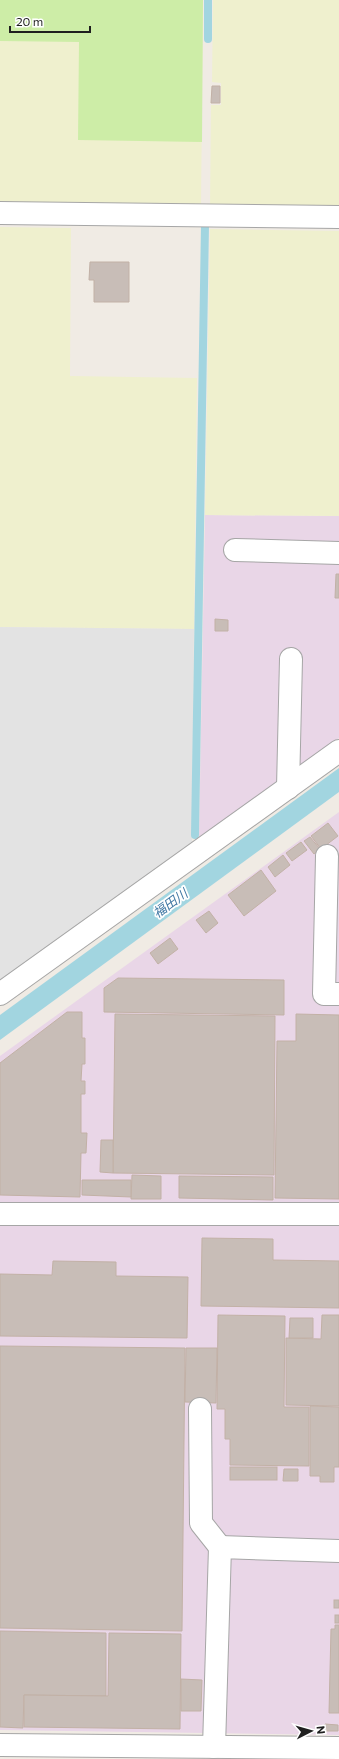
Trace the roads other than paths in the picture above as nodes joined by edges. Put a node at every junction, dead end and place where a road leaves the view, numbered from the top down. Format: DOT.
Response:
graph roads {
  1 [pos="0,213"];
  2 [pos="339,217"];
  3 [pos="235,550"];
  4 [pos="339,553"];
  5 [pos="291,659"];
  6 [pos="339,751"];
  7 [pos="288,788"];
  8 [pos="327,856"];
  9 [pos="0,994"];
  10 [pos="339,994"];
  11 [pos="0,1214"];
  12 [pos="339,1214"];
  13 [pos="200,1409"];
  14 [pos="220,1547"];
  15 [pos="339,1551"];
  16 [pos="0,1745"];
  17 [pos="214,1747"];
  18 [pos="339,1748"];
  1 -- 2 [label="street"];
  3 -- 4 [label="street"];
  5 -- 7 [label="street"];
  6 -- 7 [label="street"];
  7 -- 9 [label="street"];
  8 -- 10 [label="street"];
  11 -- 12 [label="street"];
  13 -- 14 [label="street"];
  14 -- 15 [label="street"];
  14 -- 17 [label="street"];
  16 -- 17 [label="street"];
  17 -- 18 [label="street"];
}
